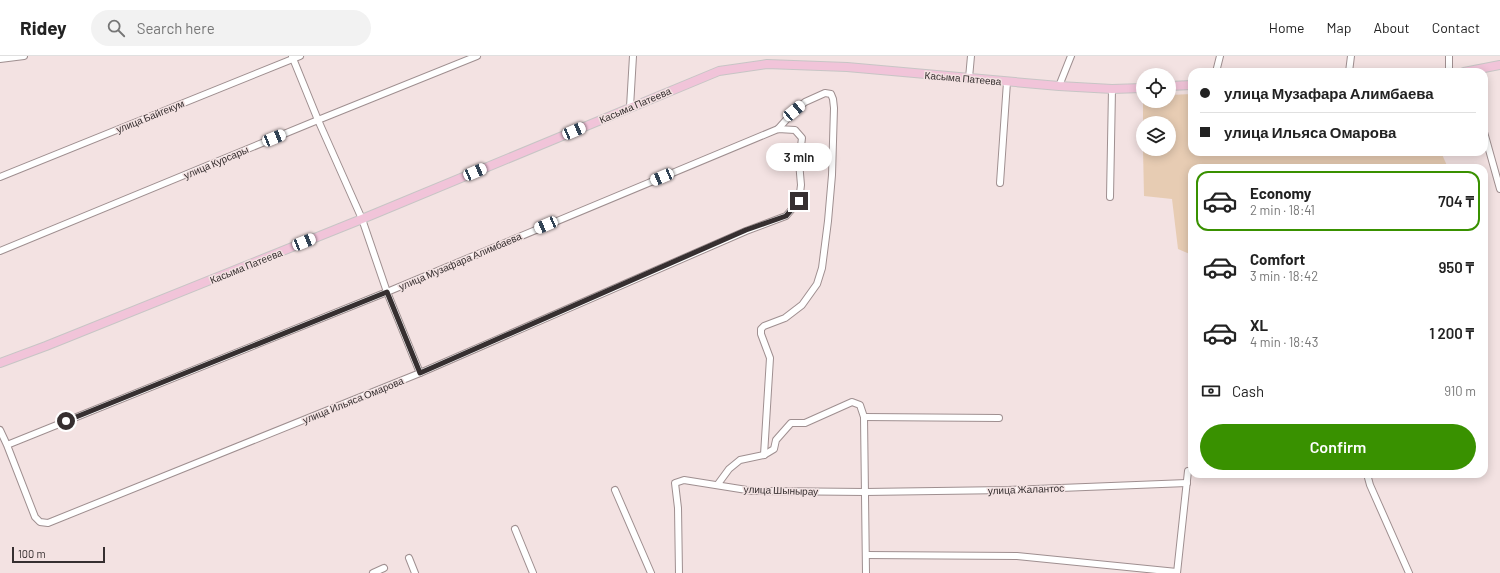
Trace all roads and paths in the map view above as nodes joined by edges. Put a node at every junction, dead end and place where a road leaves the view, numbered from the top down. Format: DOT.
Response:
graph roads {
  1 [pos="24,56"];
  2 [pos="300,56"];
  3 [pos="477,56"];
  4 [pos="633,56"];
  5 [pos="971,56"];
  6 [pos="1071,56"];
  7 [pos="1220,56"];
  8 [pos="1351,56"];
  9 [pos="1449,56"];
  10 [pos="293,57"];
  11 [pos="0,59"];
  12 [pos="1500,65"];
  13 [pos="1217,68"];
  14 [pos="1350,68"];
  15 [pos="1449,68"];
  16 [pos="1485,68"];
  17 [pos="969,78"];
  18 [pos="1007,82"];
  19 [pos="1188,85"];
  20 [pos="1059,86"];
  21 [pos="1176,86"];
  22 [pos="1136,88"];
  23 [pos="1112,89"];
  24 [pos="630,107"];
  25 [pos="318,120"];
  26 [pos="778,129"];
  27 [pos="796,130"];
  28 [pos="1488,146"];
  29 [pos="0,176"];
  30 [pos="1000,183"];
  31 [pos="1500,189"];
  32 [pos="1110,197"];
  33 [pos="362,219"];
  34 [pos="0,251"];
  35 [pos="387,292"];
  36 [pos="0,363"];
  37 [pos="420,373"];
  38 [pos="864,417"];
  39 [pos="999,418"];
  40 [pos="0,430"];
  41 [pos="7,445"];
  42 [pos="764,455"];
  43 [pos="1188,470"];
  44 [pos="1367,478"];
  45 [pos="1187,483"];
  46 [pos="718,484"];
  47 [pos="616,490"];
  48 [pos="865,492"];
  49 [pos="515,529"];
  50 [pos="866,555"];
  51 [pos="409,558"];
  52 [pos="384,568"];
  53 [pos="1177,572"];
  54 [pos="373,573"];
  55 [pos="415,573"];
  56 [pos="533,573"];
  57 [pos="651,573"];
  58 [pos="679,573"];
  59 [pos="866,573"];
  60 [pos="1409,573"];
  1 -- 11 [label="street"];
  2 -- 10 [label="street, улица Байгекум"];
  3 -- 25 [label="street, улица Курсары"];
  4 -- 24 [label="street"];
  5 -- 17 [label="street"];
  6 -- 20 [label="street"];
  7 -- 13 [label="street"];
  8 -- 14 [label="street"];
  9 -- 15 [label="street"];
  10 -- 25 [label="street"];
  10 -- 29 [label="street, улица Байгекум"];
  12 -- 16 [label="main road"];
  17 -- 18 [label="main road, Касыма Патеева"];
  17 -- 24 [label="main road, Касыма Патеева"];
  18 -- 20 [label="main road, Касыма Патеева"];
  18 -- 30 [label="street"];
  19 -- 21 [label="main road"];
  20 -- 23 [label="main road, Касыма Патеева"];
  22 -- 23 [label="main road, Касыма Патеева"];
  23 -- 32 [label="street"];
  24 -- 33 [label="main road, Касыма Патеева"];
  25 -- 33 [label="street"];
  25 -- 34 [label="street, улица Курсары"];
  26 -- 27 [label="street, улица Музафара Алимбаева"];
  26 -- 35 [label="street, улица Музафара Алимбаева"];
  26 -- 42 [label="street"];
  27 -- 37 [label="street, улица Ильяса Омарова"];
  28 -- 31 [label="street"];
  33 -- 35 [label="street"];
  33 -- 36 [label="main road, Касыма Патеева"];
  35 -- 37 [label="street"];
  35 -- 41 [label="street, улица Музафара Алимбаева"];
  37 -- 41 [label="street, улица Ильяса Омарова"];
  38 -- 39 [label="street"];
  38 -- 42 [label="street"];
  38 -- 48 [label="street"];
  40 -- 41 [label="street"];
  42 -- 46 [label="street"];
  43 -- 45 [label="street"];
  44 -- 60 [label="street"];
  45 -- 48 [label="street, улица Жалантос"];
  45 -- 53 [label="street"];
  46 -- 48 [label="street, улица Шынырау"];
  46 -- 58 [label="street, улица Шынырау"];
  47 -- 57 [label="street"];
  48 -- 50 [label="street"];
  49 -- 56 [label="street"];
  50 -- 53 [label="street"];
  50 -- 59 [label="street"];
  51 -- 55 [label="street"];
  52 -- 54 [label="street"];
}
